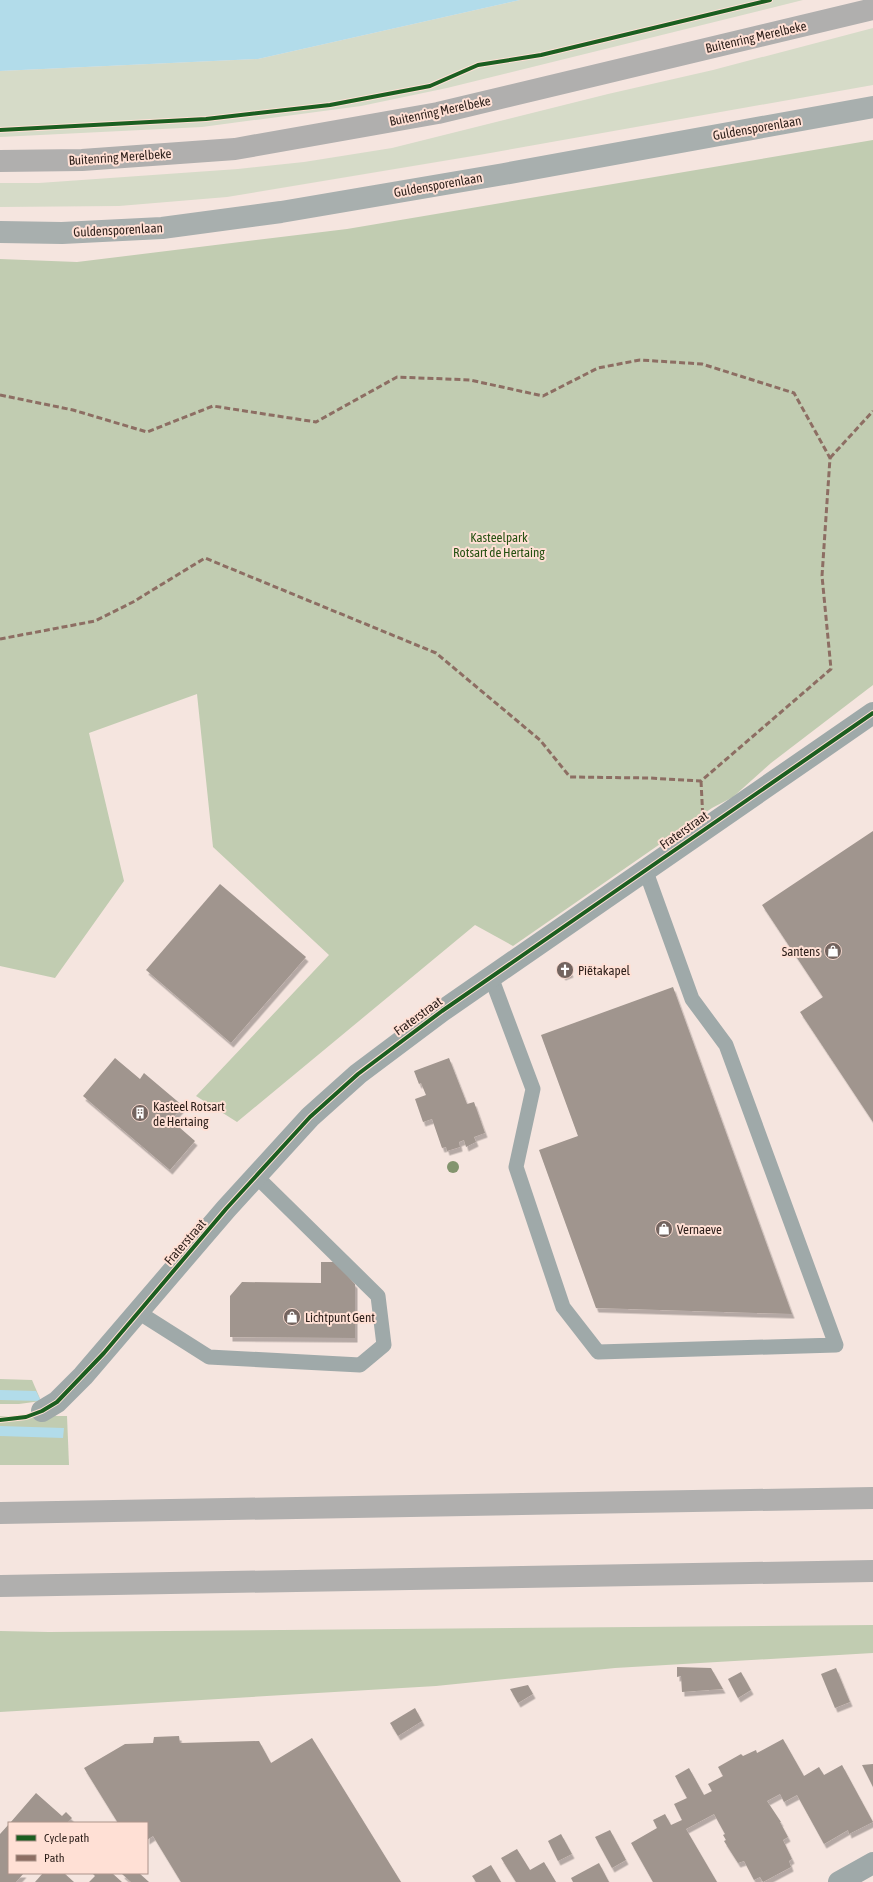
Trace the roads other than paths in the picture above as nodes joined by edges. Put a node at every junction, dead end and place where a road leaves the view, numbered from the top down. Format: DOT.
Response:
graph roads {
  1 [pos="873,9"];
  2 [pos="873,107"];
  3 [pos="0,161"];
  4 [pos="0,232"];
  5 [pos="873,712"];
  6 [pos="645,869"];
  7 [pos="491,977"];
  8 [pos="257,1177"];
  9 [pos="138,1312"];
  10 [pos="42,1411"];
  11 [pos="873,1498"];
  12 [pos="0,1513"];
  13 [pos="873,1571"];
  14 [pos="0,1586"];
  15 [pos="873,1863"];
  16 [pos="839,1882"];
  1 -- 3 [label="highway, Buitenring Merelbeke"];
  2 -- 4 [label="main road, Guldensporenlaan"];
  5 -- 6 [label="street, Fraterstraat"];
  6 -- 7 [label="street, Fraterstraat"];
  6 -- 7 [label="lane"];
  7 -- 8 [label="street, Fraterstraat"];
  8 -- 9 [label="street, Fraterstraat"];
  8 -- 9 [label="lane"];
  9 -- 10 [label="street, Fraterstraat"];
  11 -- 12 [label="highway"];
  13 -- 14 [label="highway"];
  15 -- 16 [label="street"];
}
